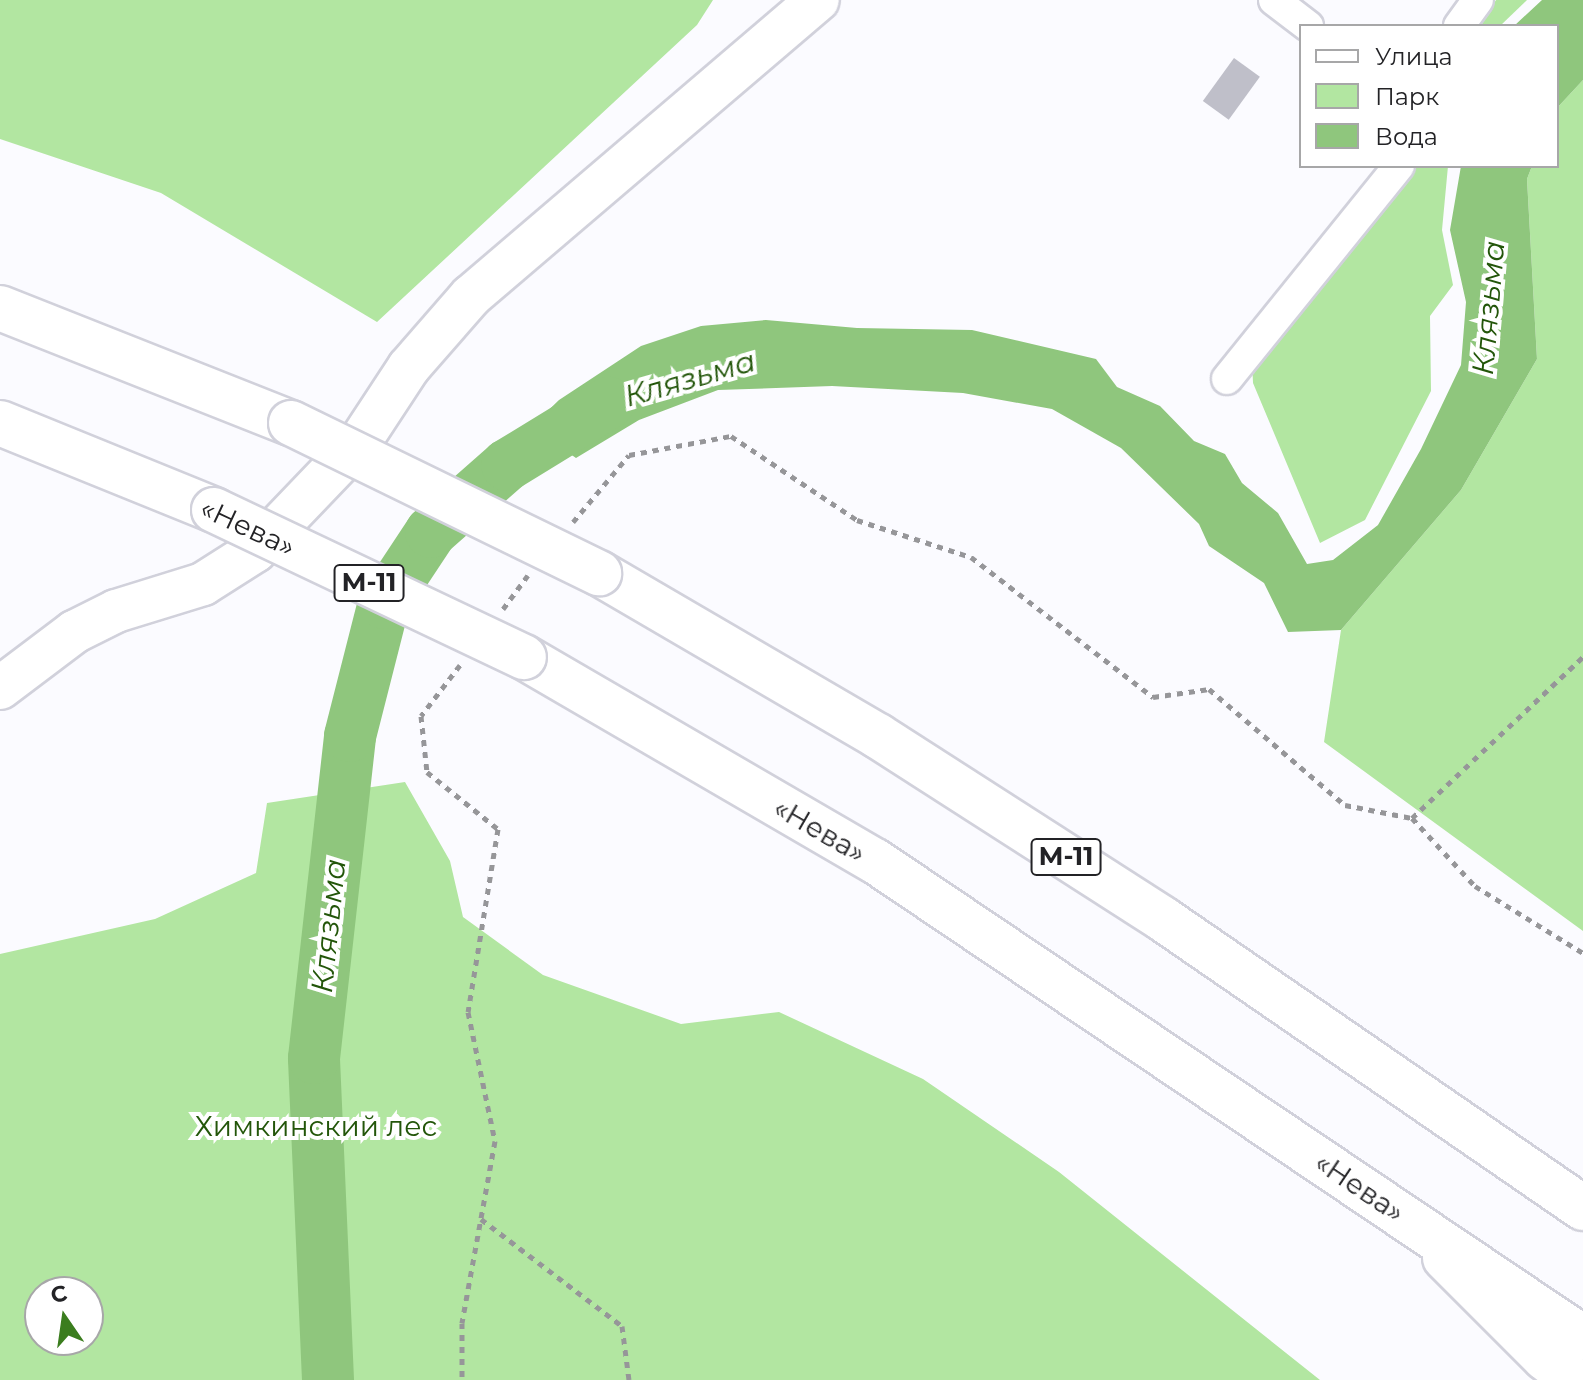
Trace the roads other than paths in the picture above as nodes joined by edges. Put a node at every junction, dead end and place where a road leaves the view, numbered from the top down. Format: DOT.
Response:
graph roads {
  1 [pos="818,0"];
  2 [pos="1274,0"];
  3 [pos="1478,0"];
  4 [pos="1305,24"];
  5 [pos="1460,24"];
  6 [pos="1397,168"];
  7 [pos="0,308"];
  8 [pos="1227,379"];
  9 [pos="0,423"];
  10 [pos="0,688"];
  11 [pos="1518,1164"];
  12 [pos="1583,1193"];
  13 [pos="1583,1208"];
  14 [pos="1403,1216"];
  15 [pos="1583,1338"];
  16 [pos="1573,1380"];
  1 -- 10 [label="street"];
  2 -- 4 [label="street"];
  3 -- 5 [label="street"];
  6 -- 8 [label="street"];
  7 -- 11 [label="main road, М-11, bridge"];
  9 -- 14 [label="main road, «Нева» / М-11, bridge"];
  11 -- 12 [label="main road, М-11"];
  11 -- 13 [label="main road, М-11"];
  14 -- 15 [label="main road, «Нева» / М-11"];
  14 -- 16 [label="main road"];
}
